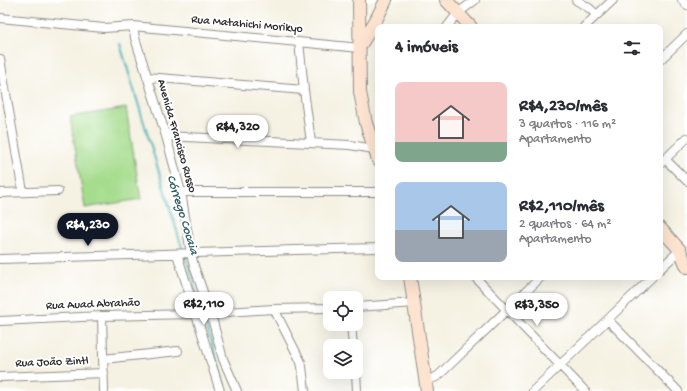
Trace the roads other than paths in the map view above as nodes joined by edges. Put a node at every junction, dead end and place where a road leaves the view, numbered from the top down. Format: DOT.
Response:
graph roads {
  1 [pos="359,0"];
  2 [pos="386,0"];
  3 [pos="446,0"];
  4 [pos="475,0"];
  5 [pos="576,0"];
  6 [pos="613,0"];
  7 [pos="682,0"];
  8 [pos="687,5"];
  9 [pos="458,13"];
  10 [pos="597,15"];
  11 [pos="0,18"];
  12 [pos="449,24"];
  13 [pos="468,24"];
  14 [pos="587,24"];
  15 [pos="129,26"];
  16 [pos="687,34"];
  17 [pos="299,42"];
  18 [pos="360,47"];
  19 [pos="663,57"];
  20 [pos="0,59"];
  21 [pos="147,77"];
  22 [pos="304,90"];
  23 [pos="2,92"];
  24 [pos="166,136"];
  25 [pos="370,136"];
  26 [pos="687,138"];
  27 [pos="311,142"];
  28 [pos="350,144"];
  29 [pos="375,152"];
  30 [pos="375,155"];
  31 [pos="663,161"];
  32 [pos="687,181"];
  33 [pos="58,191"];
  34 [pos="23,192"];
  35 [pos="181,192"];
  36 [pos="374,192"];
  37 [pos="0,193"];
  38 [pos="663,231"];
  39 [pos="375,248"];
  40 [pos="680,250"];
  41 [pos="178,254"];
  42 [pos="190,254"];
  43 [pos="0,260"];
  44 [pos="663,266"];
  45 [pos="687,267"];
  46 [pos="411,280"];
  47 [pos="478,280"];
  48 [pos="538,280"];
  49 [pos="649,280"];
  50 [pos="415,303"];
  51 [pos="363,307"];
  52 [pos="323,308"];
  53 [pos="274,309"];
  54 [pos="506,310"];
  55 [pos="202,314"];
  56 [pos="102,316"];
  57 [pos="608,320"];
  58 [pos="0,321"];
  59 [pos="178,351"];
  60 [pos="103,359"];
  61 [pos="560,366"];
  62 [pos="104,373"];
  63 [pos="0,377"];
  64 [pos="356,379"];
  65 [pos="427,386"];
  66 [pos="104,391"];
  67 [pos="220,391"];
  68 [pos="237,391"];
  69 [pos="305,391"];
  70 [pos="357,391"];
  71 [pos="533,391"];
  72 [pos="585,391"];
  73 [pos="678,391"];
  1 -- 18 [label="main road"];
  2 -- 18 [label="main road"];
  3 -- 9 [label="main road"];
  4 -- 9 [label="street"];
  5 -- 10 [label="street"];
  6 -- 10 [label="street"];
  7 -- 8 [label="street"];
  9 -- 12 [label="street"];
  9 -- 13 [label="main road"];
  10 -- 14 [label="street"];
  11 -- 15 [label="street, Rua Matahichi Morikyo"];
  15 -- 17 [label="street, Rua Matahichi Morikyo"];
  15 -- 21 [label="street, Avenida Francisco Russo"];
  16 -- 19 [label="street"];
  17 -- 18 [label="street, Rua Matahichi Morikyo"];
  17 -- 22 [label="street"];
  18 -- 25 [label="main road"];
  20 -- 23 [label="street"];
  21 -- 22 [label="street"];
  21 -- 24 [label="street, Avenida Francisco Russo"];
  22 -- 27 [label="street"];
  23 -- 34 [label="street"];
  24 -- 27 [label="street"];
  24 -- 35 [label="street, Avenida Francisco Russo"];
  25 -- 28 [label="street"];
  25 -- 29 [label="main road"];
  26 -- 31 [label="street"];
  27 -- 28 [label="street"];
  28 -- 30 [label="street"];
  31 -- 32 [label="street"];
  33 -- 34 [label="street"];
  34 -- 37 [label="street"];
  35 -- 36 [label="street"];
  35 -- 42 [label="street, Avenida Francisco Russo"];
  38 -- 40 [label="main road"];
  39 -- 42 [label="street"];
  40 -- 44 [label="street"];
  40 -- 45 [label="main road"];
  41 -- 42 [label="street"];
  41 -- 43 [label="street"];
  41 -- 55 [label="street"];
  42 -- 55 [label="street, Avenida Francisco Russo"];
  46 -- 50 [label="main road"];
  47 -- 54 [label="street"];
  48 -- 54 [label="street"];
  49 -- 57 [label="street"];
  50 -- 51 [label="street"];
  50 -- 65 [label="main road"];
  52 -- 53 [label="street, Rua Auad Abrahão"];
  53 -- 55 [label="street, Rua Auad Abrahão"];
  53 -- 69 [label="street"];
  54 -- 61 [label="street"];
  54 -- 65 [label="street"];
  55 -- 56 [label="street, Rua Auad Abrahão"];
  55 -- 67 [label="street"];
  55 -- 68 [label="street"];
  56 -- 58 [label="street, Rua Auad Abrahão"];
  56 -- 60 [label="street"];
  57 -- 61 [label="street"];
  57 -- 73 [label="street"];
  59 -- 60 [label="street"];
  60 -- 62 [label="street"];
  61 -- 71 [label="street"];
  61 -- 72 [label="street"];
  62 -- 63 [label="street, Rua João Zintl"];
  62 -- 66 [label="street"];
  64 -- 70 [label="street"];
}
